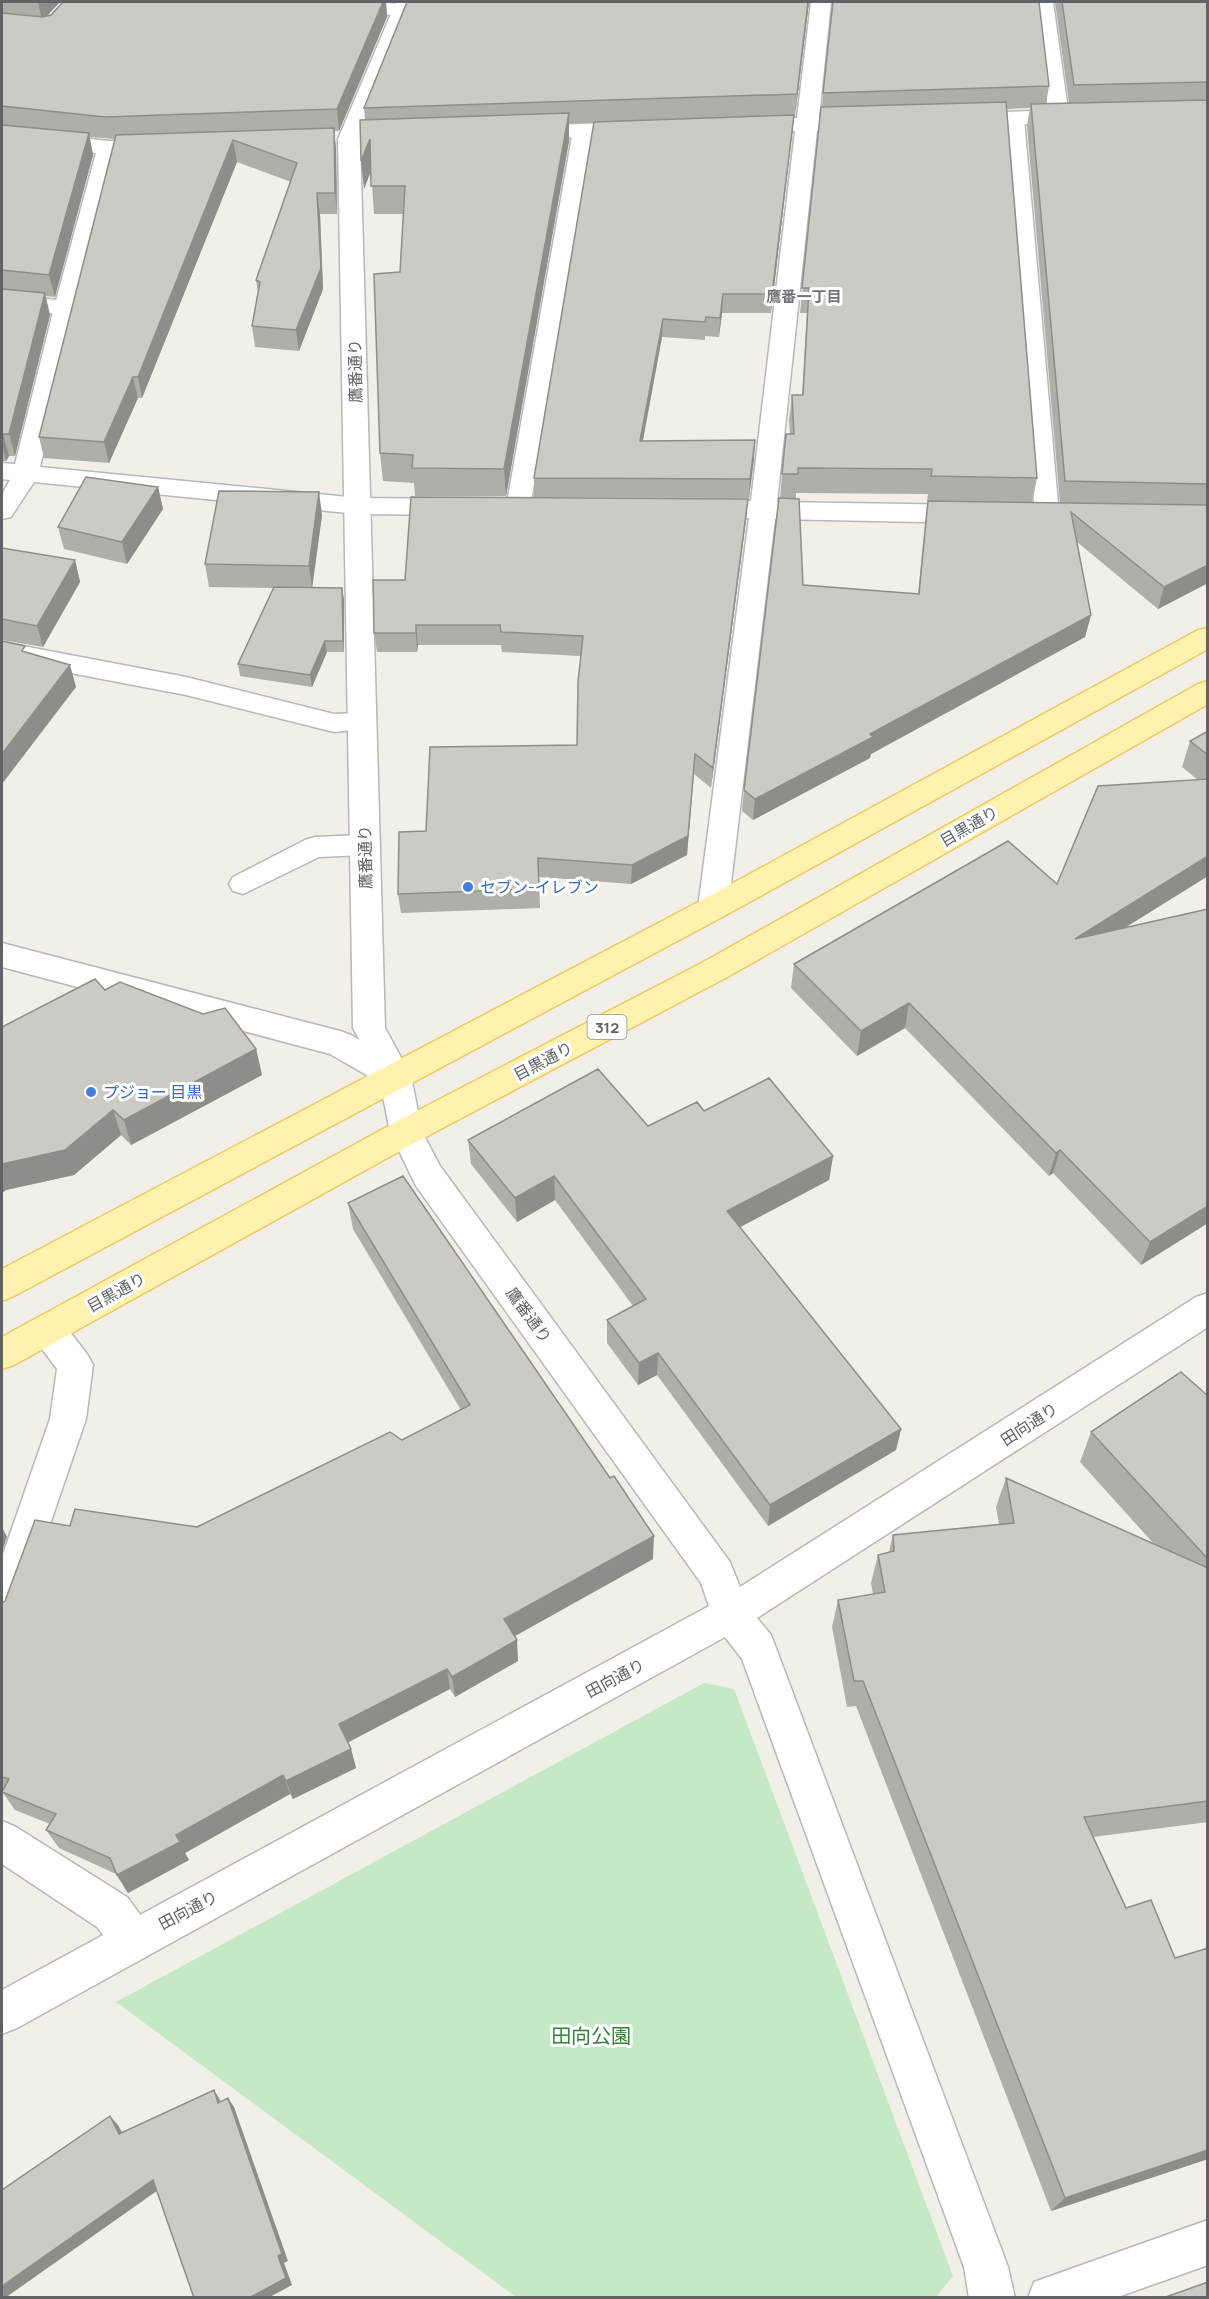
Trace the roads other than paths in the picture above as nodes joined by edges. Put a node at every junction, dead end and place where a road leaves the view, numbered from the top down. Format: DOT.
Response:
graph roads {
  1 [pos="308,2"];
  2 [pos="821,2"];
  3 [pos="1044,2"];
  4 [pos="405,6"];
  5 [pos="1094,116"];
  6 [pos="1059,117"];
  7 [pos="1014,119"];
  8 [pos="945,120"];
  9 [pos="887,122"];
  10 [pos="806,124"];
  11 [pos="726,127"];
  12 [pos="655,129"];
  13 [pos="583,131"];
  14 [pos="501,134"];
  15 [pos="2,137"];
  16 [pos="177,146"];
  17 [pos="109,148"];
  18 [pos="2,301"];
  19 [pos="66,308"];
  20 [pos="14,472"];
  21 [pos="358,506"];
  22 [pos="510,508"];
  23 [pos="682,509"];
  24 [pos="763,509"];
  25 [pos="2,511"];
  26 [pos="1035,515"];
  27 [pos="1208,637"];
  28 [pos="2,651"];
  29 [pos="1208,691"];
  30 [pos="362,722"];
  31 [pos="364,845"];
  32 [pos="243,884"];
  33 [pos="713,909"];
  34 [pos="2,955"];
  35 [pos="395,1076"];
  36 [pos="406,1132"];
  37 [pos="2,1286"];
  38 [pos="1208,1308"];
  39 [pos="48,1329"];
  40 [pos="2,1354"];
  41 [pos="2,1609"];
  42 [pos="731,1614"];
  43 [pos="2,1841"];
  44 [pos="133,1940"];
  45 [pos="2,2013"];
  46 [pos="1208,2242"];
  47 [pos="992,2298"];
  48 [pos="1050,2298"];
  1 -- 4 [label="lane"];
  2 -- 10 [label="street"];
  3 -- 6 [label="lane"];
  4 -- 21 [label="street, 鷹番通り"];
  5 -- 6 [label="street"];
  6 -- 7 [label="street"];
  7 -- 8 [label="street"];
  7 -- 26 [label="lane"];
  9 -- 10 [label="street"];
  10 -- 11 [label="street"];
  10 -- 24 [label="street"];
  12 -- 13 [label="street"];
  13 -- 14 [label="street"];
  13 -- 22 [label="lane"];
  15 -- 17 [label="street"];
  16 -- 17 [label="street"];
  17 -- 19 [label="street"];
  18 -- 19 [label="lane"];
  19 -- 20 [label="street"];
  20 -- 21 [label="street"];
  20 -- 25 [label="street"];
  21 -- 22 [label="street"];
  21 -- 30 [label="street, 鷹番通り"];
  23 -- 24 [label="street"];
  24 -- 26 [label="street"];
  24 -- 33 [label="street"];
  27 -- 33 [label="main road"];
  28 -- 30 [label="lane"];
  29 -- 36 [label="main road, 目黒通り / 312"];
  30 -- 31 [label="street, 鷹番通り"];
  31 -- 32 [label="lane"];
  31 -- 35 [label="street, 鷹番通り"];
  33 -- 35 [label="main road"];
  34 -- 35 [label="street"];
  35 -- 36 [label="street, 鷹番通り"];
  35 -- 37 [label="main road"];
  36 -- 39 [label="main road, 目黒通り / 312"];
  36 -- 42 [label="street, 鷹番通り"];
  38 -- 42 [label="street, 田向通り"];
  39 -- 40 [label="main road, 目黒通り / 312"];
  39 -- 41 [label="street"];
  42 -- 44 [label="street, 田向通り"];
  42 -- 47 [label="street, 鷹番通り"];
  43 -- 44 [label="street"];
  44 -- 45 [label="street, 田向通り"];
  46 -- 48 [label="street"];
}
